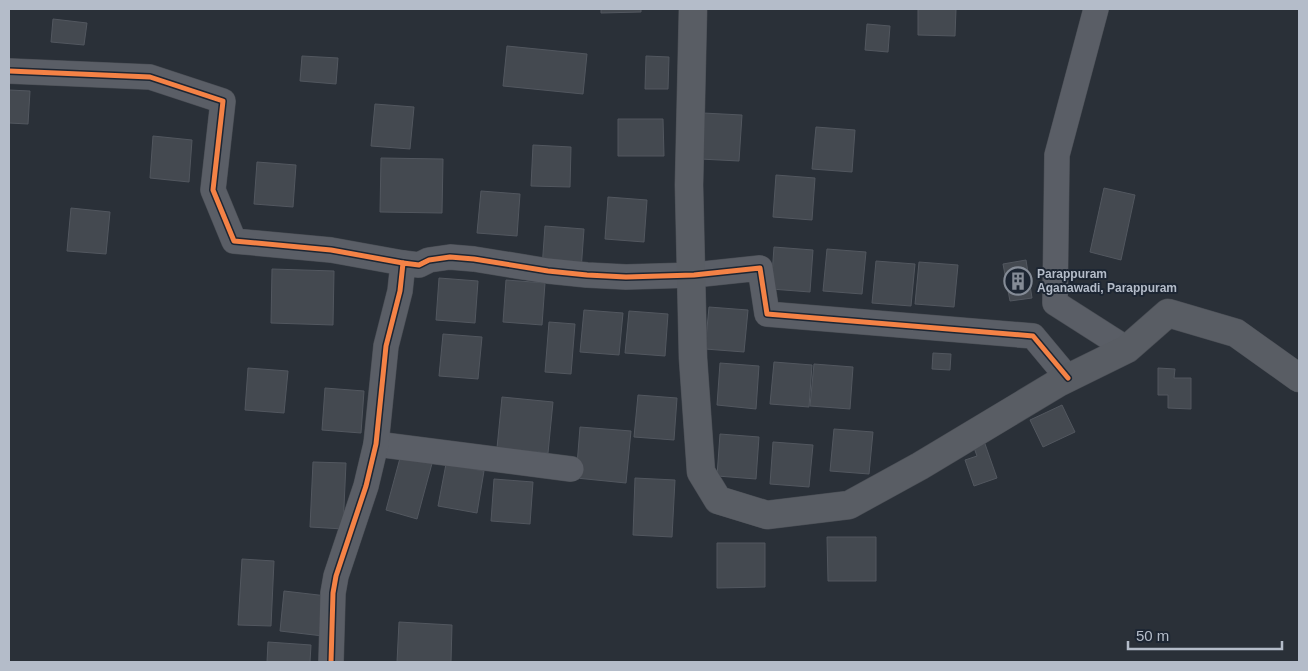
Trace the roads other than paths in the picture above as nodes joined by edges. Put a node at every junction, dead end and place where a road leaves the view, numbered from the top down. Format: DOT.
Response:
graph roads {
  1 [pos="693,9"];
  2 [pos="1096,9"];
  3 [pos="9,71"];
  4 [pos="403,263"];
  5 [pos="691,276"];
  6 [pos="1127,349"];
  7 [pos="1068,378"];
  8 [pos="1299,378"];
  9 [pos="376,444"];
  10 [pos="571,469"];
  11 [pos="331,662"];
  1 -- 5 [label="main road"];
  2 -- 6 [label="street"];
  3 -- 4 [label="street"];
  4 -- 5 [label="street"];
  4 -- 9 [label="street"];
  5 -- 7 [label="street"];
  5 -- 7 [label="main road"];
  6 -- 7 [label="main road"];
  6 -- 8 [label="main road"];
  9 -- 10 [label="street"];
  9 -- 11 [label="street"];
}
